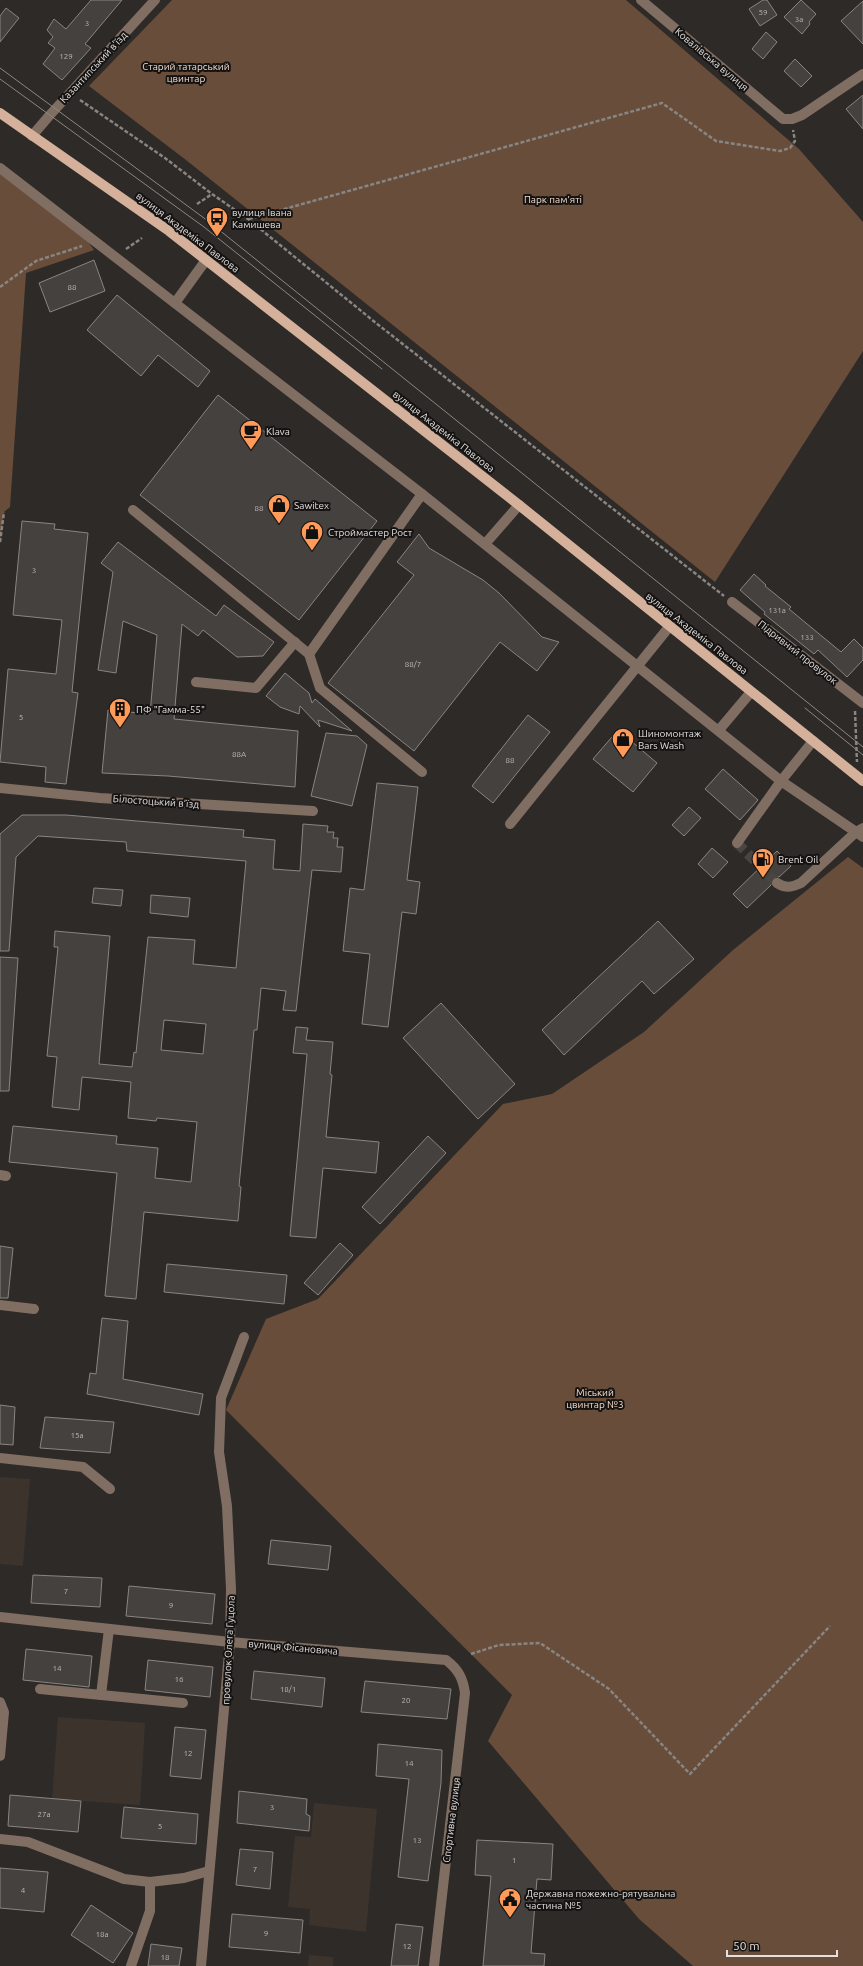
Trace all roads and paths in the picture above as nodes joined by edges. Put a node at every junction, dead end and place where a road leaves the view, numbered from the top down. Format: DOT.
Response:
graph roads {
  1 [pos="155,0"];
  2 [pos="641,0"];
  3 [pos="863,75"];
  4 [pos="70,93"];
  5 [pos="0,113"];
  6 [pos="783,119"];
  7 [pos="32,136"];
  8 [pos="0,168"];
  9 [pos="212,194"];
  10 [pos="197,204"];
  11 [pos="248,219"];
  12 [pos="142,238"];
  13 [pos="96,241"];
  14 [pos="116,256"];
  15 [pos="206,260"];
  16 [pos="0,288"];
  17 [pos="175,303"];
  18 [pos="422,494"];
  19 [pos="518,505"];
  20 [pos="133,510"];
  21 [pos="4,512"];
  22 [pos="0,542"];
  23 [pos="485,544"];
  24 [pos="732,602"];
  25 [pos="668,627"];
  26 [pos="295,642"];
  27 [pos="309,654"];
  28 [pos="638,666"];
  29 [pos="196,682"];
  30 [pos="751,692"];
  31 [pos="859,700"];
  32 [pos="718,730"];
  33 [pos="814,741"];
  34 [pos="422,772"];
  35 [pos="862,780"];
  36 [pos="781,781"];
  37 [pos="0,788"];
  38 [pos="313,811"];
  39 [pos="510,824"];
  40 [pos="861,832"];
  41 [pos="737,843"];
  42 [pos="777,883"];
  43 [pos="0,1306"];
  44 [pos="34,1309"];
  45 [pos="244,1337"];
  46 [pos="0,1459"];
  47 [pos="110,1489"];
  48 [pos="0,1617"];
  49 [pos="830,1626"];
  50 [pos="109,1629"];
  51 [pos="230,1642"];
  52 [pos="471,1654"];
  53 [pos="460,1674"];
  54 [pos="40,1689"];
  55 [pos="101,1695"];
  56 [pos="0,1702"];
  57 [pos="183,1703"];
  58 [pos="0,1756"];
  59 [pos="0,1839"];
  60 [pos="209,1871"];
  61 [pos="150,1882"];
  62 [pos="131,1966"];
  63 [pos="201,1966"];
  64 [pos="434,1966"];
  1 -- 4 [label="street, Казантипський в'їзд"];
  2 -- 6 [label="street, Ковалівська вулиця"];
  3 -- 6 [label="street"];
  4 -- 7 [label="street, Казантипський в'їзд"];
  4 -- 9 [label="path"];
  5 -- 7 [label="main road, вулиця Академіка Павлова"];
  6 -- 11 [label="path"];
  7 -- 15 [label="main road, вулиця Академіка Павлова"];
  8 -- 13 [label="street"];
  9 -- 10 [label="path"];
  9 -- 11 [label="path"];
  11 -- 24 [label="path"];
  12 -- 14 [label="path"];
  13 -- 14 [label="street"];
  13 -- 16 [label="path"];
  14 -- 17 [label="street"];
  15 -- 17 [label="street"];
  15 -- 19 [label="main road, вулиця Академіка Павлова"];
  17 -- 18 [label="street"];
  18 -- 23 [label="street"];
  18 -- 27 [label="street"];
  19 -- 23 [label="street"];
  19 -- 25 [label="main road, вулиця Академіка Павлова"];
  20 -- 26 [label="street"];
  21 -- 22 [label="path"];
  23 -- 28 [label="street"];
  24 -- 31 [label="street, Підривний провулок"];
  25 -- 28 [label="street"];
  25 -- 30 [label="main road, вулиця Академіка Павлова"];
  26 -- 27 [label="street"];
  26 -- 29 [label="street"];
  27 -- 34 [label="street"];
  28 -- 32 [label="street"];
  28 -- 39 [label="street"];
  30 -- 32 [label="street"];
  30 -- 33 [label="main road, вулиця Академіка Павлова"];
  31 -- 35 [label="path"];
  32 -- 36 [label="street"];
  33 -- 35 [label="main road, вулиця Академіка Павлова"];
  33 -- 36 [label="street"];
  36 -- 40 [label="street"];
  36 -- 41 [label="street"];
  37 -- 38 [label="street, Білостоцький в’їзд"];
  40 -- 42 [label="street"];
  43 -- 44 [label="street"];
  45 -- 51 [label="street, провулок Олега Гуцола"];
  46 -- 47 [label="street"];
  48 -- 50 [label="street, вулиця Фісановича"];
  49 -- 52 [label="path"];
  50 -- 51 [label="street, вулиця Фісановича"];
  50 -- 55 [label="street"];
  51 -- 53 [label="street, вулиця Фісановича"];
  51 -- 60 [label="street, провулок Олега Гуцола"];
  53 -- 64 [label="street, Спортивна вулиця"];
  54 -- 55 [label="street"];
  55 -- 57 [label="street"];
  56 -- 58 [label="street"];
  59 -- 61 [label="street"];
  60 -- 61 [label="street"];
  60 -- 63 [label="street, провулок Олега Гуцола"];
  61 -- 62 [label="street"];
}
